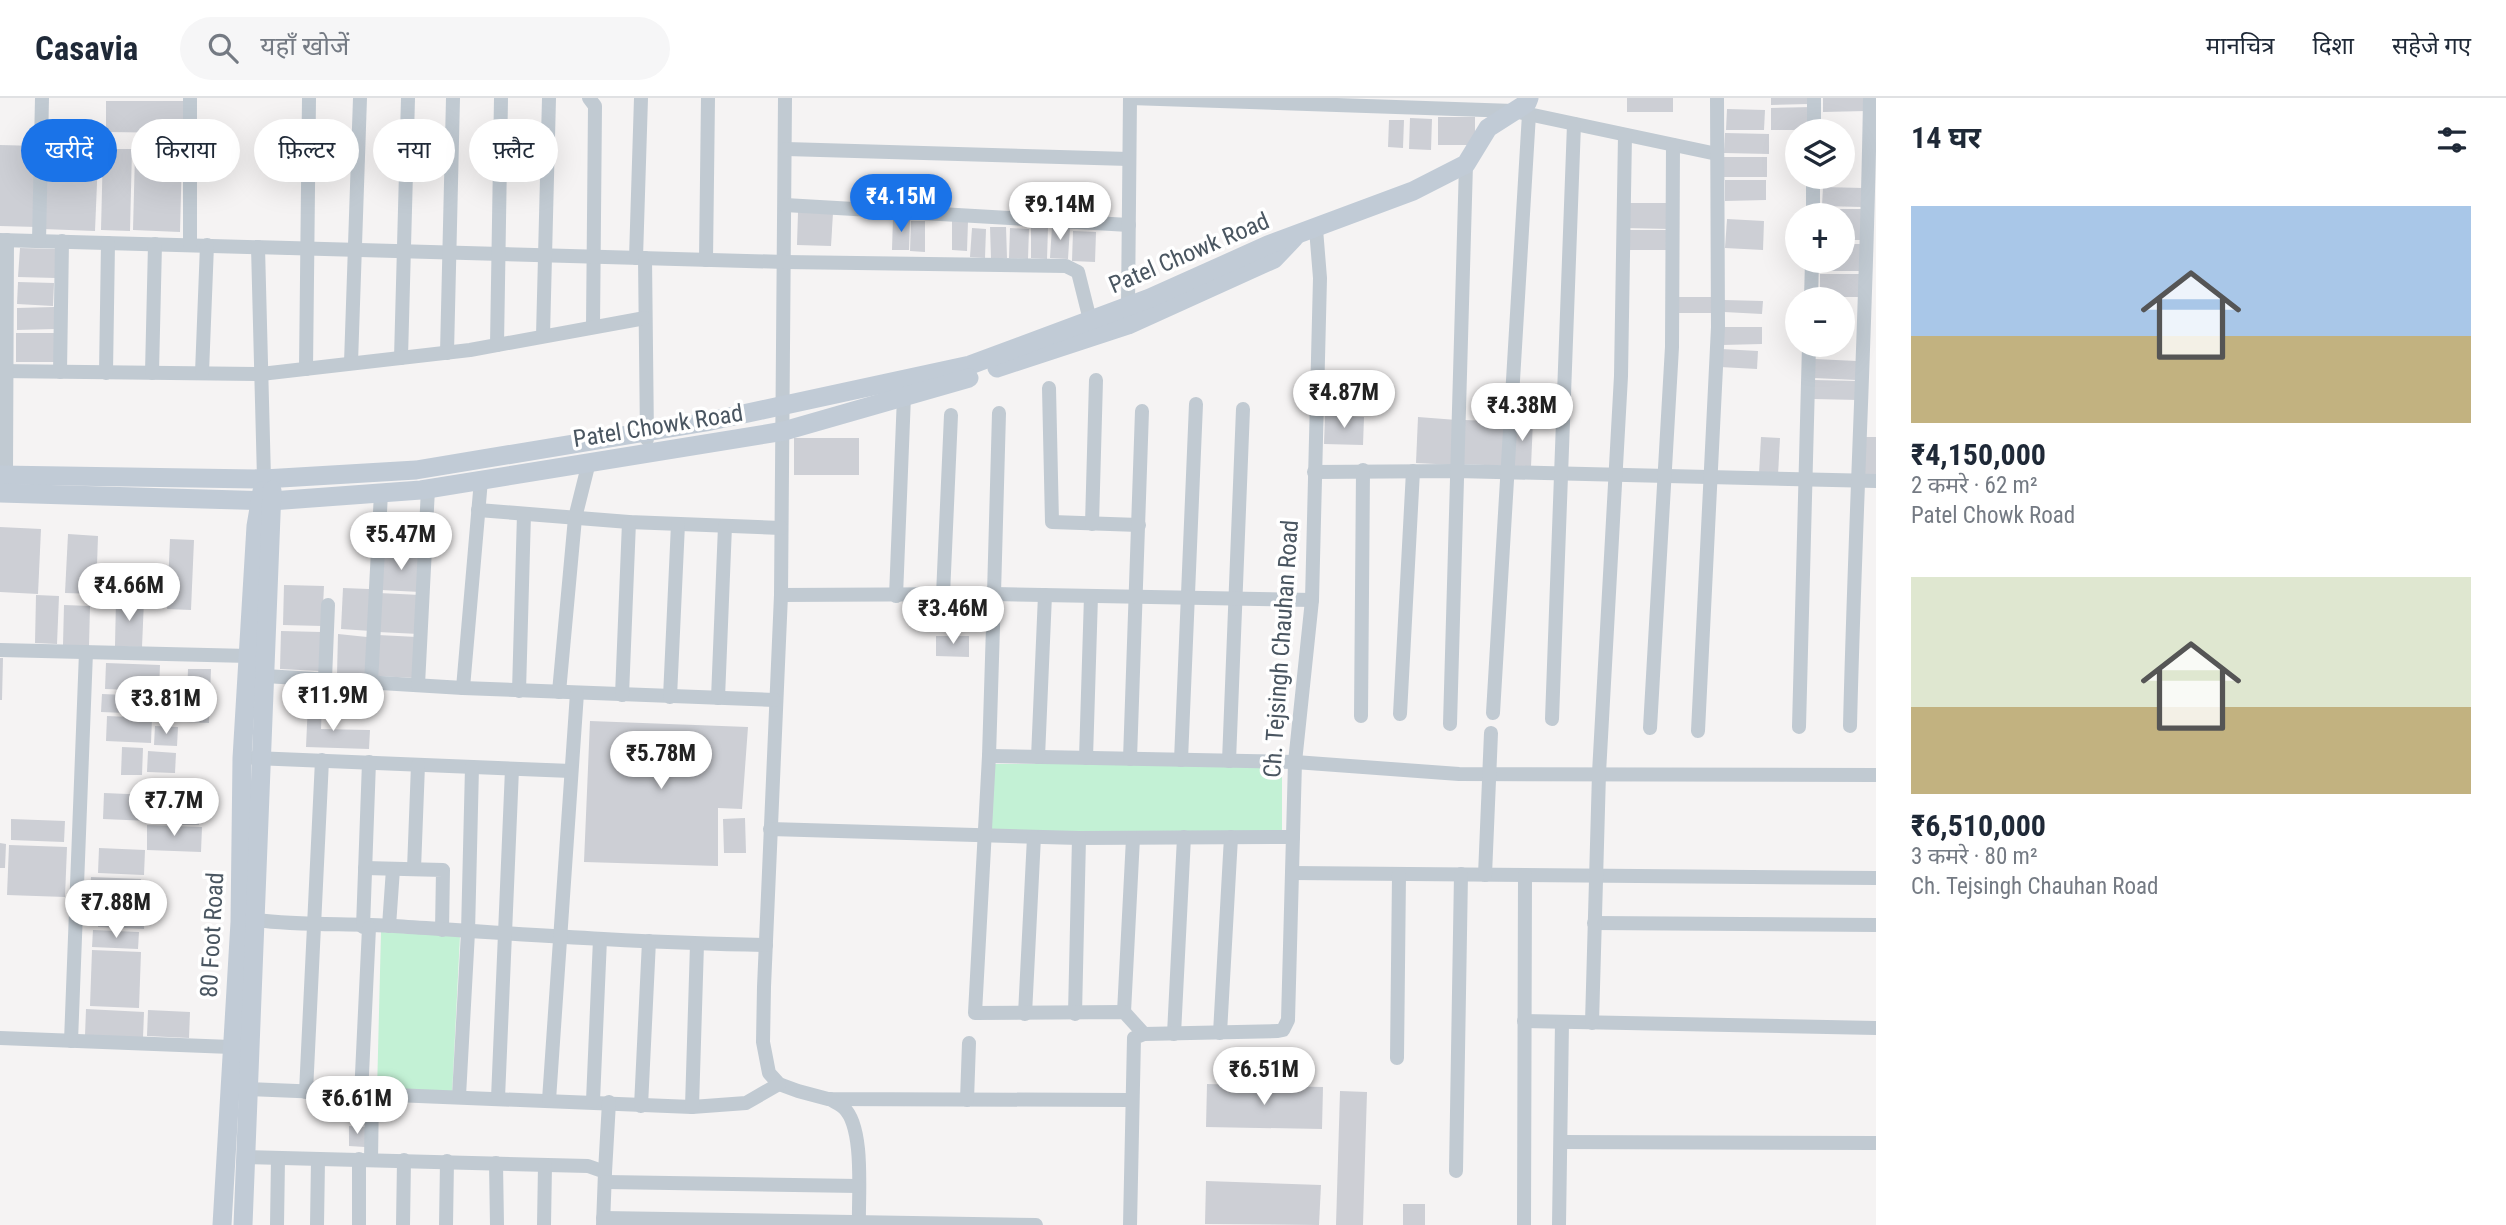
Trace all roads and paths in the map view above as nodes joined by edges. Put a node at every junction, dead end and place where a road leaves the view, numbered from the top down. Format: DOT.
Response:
graph roads {
  1 [pos="43,98"];
  2 [pos="190,98"];
  3 [pos="309,98"];
  4 [pos="359,98"];
  5 [pos="408,98"];
  6 [pos="453,98"];
  7 [pos="501,98"];
  8 [pos="549,98"];
  9 [pos="589,98"];
  10 [pos="641,98"];
  11 [pos="708,98"];
  12 [pos="785,98"];
  13 [pos="1130,98"];
  14 [pos="1717,98"];
  15 [pos="1814,98"];
  16 [pos="1870,98"];
  17 [pos="1350,102"];
  18 [pos="1462,104"];
  19 [pos="1524,108"];
  20 [pos="1814,119"];
  21 [pos="1574,124"];
  22 [pos="1625,135"];
  23 [pos="1673,145"];
  24 [pos="786,149"];
  25 [pos="1717,154"];
  26 [pos="1129,159"];
  27 [pos="1466,164"];
  28 [pos="785,205"];
  29 [pos="1129,225"];
  30 [pos="1316,229"];
  31 [pos="1294,237"];
  32 [pos="4,240"];
  33 [pos="39,241"];
  34 [pos="62,241"];
  35 [pos="108,243"];
  36 [pos="155,244"];
  37 [pos="190,245"];
  38 [pos="207,246"];
  39 [pos="258,247"];
  40 [pos="309,249"];
  41 [pos="355,251"];
  42 [pos="403,252"];
  43 [pos="451,254"];
  44 [pos="500,255"];
  45 [pos="546,256"];
  46 [pos="595,257"];
  47 [pos="641,258"];
  48 [pos="706,260"];
  49 [pos="785,262"];
  50 [pos="1128,306"];
  51 [pos="645,318"];
  52 [pos="1090,320"];
  53 [pos="593,327"];
  54 [pos="543,336"];
  55 [pos="497,345"];
  56 [pos="447,353"];
  57 [pos="1809,357"];
  58 [pos="401,358"];
  59 [pos="352,363"];
  60 [pos="306,369"];
  61 [pos="3,372"];
  62 [pos="60,372"];
  63 [pos="106,373"];
  64 [pos="152,373"];
  65 [pos="202,373"];
  66 [pos="261,374"];
  67 [pos="1096,380"];
  68 [pos="1049,388"];
  69 [pos="904,396"];
  70 [pos="1196,404"];
  71 [pos="783,406"];
  72 [pos="1243,409"];
  73 [pos="1142,411"];
  74 [pos="999,413"];
  75 [pos="951,415"];
  76 [pos="784,430"];
  77 [pos="648,442"];
  78 [pos="589,462"];
  79 [pos="1363,471"];
  80 [pos="1413,471"];
  81 [pos="1457,471"];
  82 [pos="1314,472"];
  83 [pos="1508,472"];
  84 [pos="1560,473"];
  85 [pos="1615,475"];
  86 [pos="1664,476"];
  87 [pos="1709,477"];
  88 [pos="268,479"];
  89 [pos="1804,479"];
  90 [pos="481,480"];
  91 [pos="1856,480"];
  92 [pos="2,481"];
  93 [pos="1876,481"];
  94 [pos="428,489"];
  95 [pos="381,493"];
  96 [pos="266,501"];
  97 [pos="478,510"];
  98 [pos="524,514"];
  99 [pos="575,518"];
  100 [pos="629,522"];
  101 [pos="678,524"];
  102 [pos="1092,524"];
  103 [pos="1139,525"];
  104 [pos="724,526"];
  105 [pos="781,528"];
  106 [pos="994,594"];
  107 [pos="781,595"];
  108 [pos="943,595"];
  109 [pos="1045,595"];
  110 [pos="896,596"];
  111 [pos="1091,596"];
  112 [pos="1137,598"];
  113 [pos="1189,598"];
  114 [pos="1237,600"];
  115 [pos="1312,600"];
  116 [pos="328,606"];
  117 [pos="0,650"];
  118 [pos="86,652"];
  119 [pos="249,656"];
  120 [pos="265,676"];
  121 [pos="325,679"];
  122 [pos="371,683"];
  123 [pos="418,685"];
  124 [pos="463,688"];
  125 [pos="519,691"];
  126 [pos="559,692"];
  127 [pos="577,693"];
  128 [pos="622,695"];
  129 [pos="670,697"];
  130 [pos="718,698"];
  131 [pos="774,701"];
  132 [pos="1493,713"];
  133 [pos="1400,714"];
  134 [pos="1361,716"];
  135 [pos="1552,719"];
  136 [pos="1450,724"];
  137 [pos="1850,726"];
  138 [pos="1799,727"];
  139 [pos="1650,728"];
  140 [pos="1698,731"];
  141 [pos="1491,733"];
  142 [pos="989,756"];
  143 [pos="1038,757"];
  144 [pos="251,758"];
  145 [pos="1086,758"];
  146 [pos="1130,759"];
  147 [pos="322,760"];
  148 [pos="1181,760"];
  149 [pos="1229,761"];
  150 [pos="369,762"];
  151 [pos="1295,762"];
  152 [pos="418,765"];
  153 [pos="472,767"];
  154 [pos="512,769"];
  155 [pos="571,771"];
  156 [pos="1490,773"];
  157 [pos="1599,773"];
  158 [pos="1876,775"];
  159 [pos="770,829"];
  160 [pos="984,836"];
  161 [pos="1034,836"];
  162 [pos="1231,836"];
  163 [pos="1184,837"];
  164 [pos="1293,837"];
  165 [pos="1079,838"];
  166 [pos="1133,838"];
  167 [pos="365,868"];
  168 [pos="393,869"];
  169 [pos="414,869"];
  170 [pos="443,870"];
  171 [pos="470,871"];
  172 [pos="1292,873"];
  173 [pos="1399,874"];
  174 [pos="1461,874"];
  175 [pos="1485,874"];
  176 [pos="1525,875"];
  177 [pos="1595,875"];
  178 [pos="1876,878"];
  179 [pos="256,920"];
  180 [pos="1594,923"];
  181 [pos="1876,925"];
  182 [pos="314,926"];
  183 [pos="389,926"];
  184 [pos="366,927"];
  185 [pos="442,930"];
  186 [pos="468,932"];
  187 [pos="507,933"];
  188 [pos="561,935"];
  189 [pos="600,939"];
  190 [pos="649,942"];
  191 [pos="697,944"];
  192 [pos="766,945"];
  193 [pos="1124,1012"];
  194 [pos="1025,1014"];
  195 [pos="1075,1014"];
  196 [pos="1524,1021"];
  197 [pos="1562,1022"];
  198 [pos="1592,1023"];
  199 [pos="1876,1028"];
  200 [pos="1220,1033"];
  201 [pos="1144,1034"];
  202 [pos="1174,1034"];
  203 [pos="0,1038"];
  204 [pos="71,1041"];
  205 [pos="969,1042"];
  206 [pos="231,1047"];
  207 [pos="1397,1058"];
  208 [pos="779,1084"];
  209 [pos="246,1089"];
  210 [pos="306,1092"];
  211 [pos="367,1095"];
  212 [pos="458,1096"];
  213 [pos="498,1098"];
  214 [pos="828,1099"];
  215 [pos="549,1100"];
  216 [pos="967,1100"];
  217 [pos="1130,1100"];
  218 [pos="593,1101"];
  219 [pos="609,1102"];
  220 [pos="641,1106"];
  221 [pos="692,1107"];
  222 [pos="1561,1142"];
  223 [pos="1876,1143"];
  224 [pos="244,1157"];
  225 [pos="278,1159"];
  226 [pos="365,1159"];
  227 [pos="318,1160"];
  228 [pos="404,1160"];
  229 [pos="447,1161"];
  230 [pos="496,1163"];
  231 [pos="545,1165"];
  232 [pos="1457,1171"];
  233 [pos="606,1177"];
  234 [pos="858,1186"];
  235 [pos="603,1222"];
  236 [pos="859,1223"];
  237 [pos="222,1225"];
  238 [pos="243,1225"];
  239 [pos="277,1225"];
  240 [pos="317,1225"];
  241 [pos="359,1225"];
  242 [pos="403,1225"];
  243 [pos="446,1225"];
  244 [pos="498,1225"];
  245 [pos="544,1225"];
  246 [pos="1036,1225"];
  247 [pos="1130,1225"];
  248 [pos="1524,1225"];
  249 [pos="1559,1225"];
  1 -- 33 [label="street"];
  2 -- 37 [label="street"];
  3 -- 40 [label="street"];
  4 -- 41 [label="street"];
  5 -- 42 [label="street"];
  6 -- 43 [label="street"];
  7 -- 44 [label="street"];
  8 -- 45 [label="street"];
  9 -- 46 [label="street"];
  10 -- 47 [label="street"];
  11 -- 48 [label="street"];
  12 -- 24 [label="street"];
  13 -- 17 [label="street"];
  13 -- 26 [label="street"];
  14 -- 25 [label="street"];
  15 -- 20 [label="street"];
  16 -- 91 [label="street"];
  17 -- 18 [label="street"];
  18 -- 19 [label="street"];
  19 -- 21 [label="street"];
  19 -- 27 [label="street"];
  19 -- 83 [label="street"];
  21 -- 22 [label="street"];
  21 -- 84 [label="street"];
  22 -- 23 [label="street"];
  22 -- 85 [label="street"];
  23 -- 25 [label="street"];
  23 -- 86 [label="street"];
  24 -- 26 [label="street"];
  24 -- 28 [label="street"];
  25 -- 87 [label="street"];
  26 -- 29 [label="street"];
  27 -- 30 [label="street"];
  27 -- 81 [label="street"];
  28 -- 29 [label="street"];
  28 -- 49 [label="street"];
  29 -- 50 [label="street"];
  30 -- 31 [label="street"];
  30 -- 82 [label="street, Ch. Tejsingh Chauhan Road"];
  31 -- 50 [label="street, Patel Chowk Road"];
  31 -- 69 [label="street, Patel Chowk Road"];
  32 -- 33 [label="street"];
  32 -- 61 [label="street"];
  33 -- 34 [label="street"];
  34 -- 35 [label="street"];
  34 -- 62 [label="street"];
  35 -- 36 [label="street"];
  35 -- 63 [label="street"];
  36 -- 37 [label="street"];
  36 -- 64 [label="street"];
  37 -- 38 [label="street"];
  38 -- 39 [label="street"];
  38 -- 65 [label="street"];
  39 -- 40 [label="street"];
  39 -- 66 [label="street"];
  40 -- 41 [label="street"];
  40 -- 60 [label="street"];
  41 -- 42 [label="street"];
  41 -- 59 [label="street"];
  42 -- 43 [label="street"];
  42 -- 58 [label="street"];
  43 -- 44 [label="street"];
  43 -- 56 [label="street"];
  44 -- 45 [label="street"];
  44 -- 55 [label="street"];
  45 -- 46 [label="street"];
  45 -- 54 [label="street"];
  46 -- 47 [label="street"];
  46 -- 53 [label="street"];
  47 -- 48 [label="street"];
  47 -- 51 [label="street"];
  48 -- 49 [label="street"];
  49 -- 52 [label="street"];
  49 -- 71 [label="street"];
  50 -- 52 [label="street, Patel Chowk Road"];
  51 -- 53 [label="street"];
  51 -- 77 [label="street"];
  52 -- 71 [label="street, Patel Chowk Road"];
  53 -- 54 [label="street"];
  54 -- 55 [label="street"];
  55 -- 56 [label="street"];
  56 -- 58 [label="street"];
  57 -- 89 [label="street"];
  58 -- 59 [label="street"];
  59 -- 60 [label="street"];
  60 -- 66 [label="street"];
  61 -- 62 [label="street"];
  61 -- 92 [label="street"];
  62 -- 63 [label="street"];
  63 -- 64 [label="street"];
  64 -- 65 [label="street"];
  65 -- 66 [label="street"];
  66 -- 88 [label="street"];
  67 -- 102 [label="street"];
  68 -- 102 [label="street"];
  69 -- 76 [label="street, Patel Chowk Road"];
  69 -- 110 [label="street"];
  70 -- 113 [label="street"];
  71 -- 76 [label="street"];
  71 -- 77 [label="street, Patel Chowk Road"];
  72 -- 114 [label="street"];
  73 -- 103 [label="street"];
  74 -- 106 [label="street"];
  75 -- 108 [label="street"];
  76 -- 77 [label="street, Patel Chowk Road"];
  76 -- 105 [label="street"];
  77 -- 78 [label="street, Patel Chowk Road"];
  77 -- 88 [label="street, Patel Chowk Road"];
  78 -- 90 [label="street, Patel Chowk Road"];
  78 -- 99 [label="street"];
  79 -- 80 [label="street"];
  79 -- 82 [label="street"];
  79 -- 134 [label="street"];
  80 -- 81 [label="street"];
  80 -- 133 [label="street"];
  81 -- 83 [label="street"];
  81 -- 136 [label="street"];
  82 -- 115 [label="street, Ch. Tejsingh Chauhan Road"];
  83 -- 84 [label="street"];
  83 -- 132 [label="street"];
  84 -- 85 [label="street"];
  84 -- 135 [label="street"];
  85 -- 86 [label="street"];
  85 -- 157 [label="street"];
  86 -- 87 [label="street"];
  86 -- 139 [label="street"];
  87 -- 89 [label="street"];
  87 -- 140 [label="street"];
  88 -- 92 [label="street, Patel Chowk Road"];
  88 -- 96 [label="street, 80 Foot Road"];
  89 -- 91 [label="street"];
  89 -- 138 [label="street"];
  90 -- 94 [label="street, Patel Chowk Road"];
  90 -- 97 [label="street"];
  91 -- 93 [label="street"];
  91 -- 137 [label="street"];
  92 -- 96 [label="street, Patel Chowk Road"];
  94 -- 95 [label="street, Patel Chowk Road"];
  94 -- 123 [label="street"];
  95 -- 96 [label="street, Patel Chowk Road"];
  95 -- 122 [label="street"];
  96 -- 119 [label="street, 80 Foot Road"];
  96 -- 120 [label="street, 80 Foot Road"];
  97 -- 98 [label="street"];
  97 -- 124 [label="street"];
  98 -- 99 [label="street"];
  98 -- 125 [label="street"];
  99 -- 100 [label="street"];
  99 -- 126 [label="street"];
  100 -- 101 [label="street"];
  100 -- 128 [label="street"];
  101 -- 104 [label="street"];
  101 -- 129 [label="street"];
  102 -- 103 [label="street"];
  103 -- 112 [label="street"];
  104 -- 105 [label="street"];
  104 -- 130 [label="street"];
  105 -- 107 [label="street"];
  106 -- 108 [label="street"];
  106 -- 109 [label="street"];
  106 -- 142 [label="street"];
  107 -- 110 [label="street"];
  107 -- 131 [label="street"];
  108 -- 110 [label="street"];
  109 -- 111 [label="street"];
  109 -- 143 [label="street"];
  111 -- 112 [label="street"];
  111 -- 145 [label="street"];
  112 -- 113 [label="street"];
  112 -- 146 [label="street"];
  113 -- 114 [label="street"];
  113 -- 148 [label="street"];
  114 -- 115 [label="street"];
  114 -- 149 [label="street"];
  115 -- 151 [label="street, Ch. Tejsingh Chauhan Road"];
  116 -- 121 [label="street"];
  117 -- 118 [label="street"];
  118 -- 119 [label="street"];
  118 -- 204 [label="street"];
  119 -- 144 [label="street, 80 Foot Road"];
  120 -- 121 [label="street"];
  120 -- 144 [label="street, 80 Foot Road"];
  121 -- 122 [label="street"];
  122 -- 123 [label="street"];
  123 -- 124 [label="street"];
  124 -- 125 [label="street"];
  125 -- 126 [label="street"];
  126 -- 127 [label="street"];
  127 -- 128 [label="street"];
  127 -- 155 [label="street"];
  128 -- 129 [label="street"];
  129 -- 130 [label="street"];
  130 -- 131 [label="street"];
  131 -- 159 [label="street"];
  141 -- 156 [label="street"];
  142 -- 143 [label="street"];
  142 -- 160 [label="street"];
  143 -- 145 [label="street"];
  144 -- 147 [label="street"];
  144 -- 179 [label="street, 80 Foot Road"];
  144 -- 206 [label="street, 80 Foot Road"];
  145 -- 146 [label="street"];
  146 -- 148 [label="street"];
  147 -- 150 [label="street"];
  147 -- 182 [label="street"];
  148 -- 149 [label="street"];
  149 -- 151 [label="street"];
  150 -- 152 [label="street"];
  150 -- 167 [label="street"];
  151 -- 156 [label="street"];
  151 -- 164 [label="street, Ch. Tejsingh Chauhan Road"];
  152 -- 153 [label="street"];
  152 -- 169 [label="street"];
  153 -- 154 [label="street"];
  153 -- 171 [label="street"];
  154 -- 155 [label="street"];
  154 -- 187 [label="street"];
  155 -- 188 [label="street"];
  156 -- 157 [label="street"];
  156 -- 175 [label="street"];
  157 -- 158 [label="street"];
  157 -- 177 [label="street"];
  159 -- 160 [label="street"];
  159 -- 192 [label="street"];
  160 -- 161 [label="street"];
  160 -- 194 [label="street"];
  161 -- 165 [label="street"];
  161 -- 194 [label="street"];
  162 -- 163 [label="street"];
  162 -- 164 [label="street"];
  162 -- 200 [label="street"];
  163 -- 166 [label="street"];
  163 -- 202 [label="street"];
  164 -- 172 [label="street, Ch. Tejsingh Chauhan Road"];
  165 -- 166 [label="street"];
  165 -- 195 [label="street"];
  166 -- 193 [label="street"];
  167 -- 168 [label="street"];
  167 -- 184 [label="street"];
  168 -- 169 [label="street"];
  168 -- 183 [label="street"];
  169 -- 170 [label="street"];
  170 -- 171 [label="street"];
  170 -- 185 [label="street"];
  171 -- 186 [label="street"];
  172 -- 173 [label="street"];
  172 -- 200 [label="street, Ch. Tejsingh Chauhan Road"];
  173 -- 174 [label="street"];
  173 -- 207 [label="street"];
  174 -- 175 [label="street"];
  174 -- 232 [label="street"];
  175 -- 176 [label="street"];
  176 -- 177 [label="street"];
  176 -- 196 [label="street"];
  177 -- 178 [label="street"];
  177 -- 180 [label="street"];
  179 -- 182 [label="street"];
  179 -- 209 [label="street, 80 Foot Road"];
  180 -- 181 [label="street"];
  180 -- 198 [label="street"];
  182 -- 184 [label="street"];
  182 -- 210 [label="street"];
  183 -- 184 [label="street"];
  183 -- 185 [label="street"];
  184 -- 211 [label="street"];
  185 -- 186 [label="street"];
  186 -- 187 [label="street"];
  186 -- 212 [label="street"];
  187 -- 188 [label="street"];
  187 -- 213 [label="street"];
  188 -- 189 [label="street"];
  188 -- 215 [label="street"];
  189 -- 190 [label="street"];
  189 -- 218 [label="street"];
  190 -- 191 [label="street"];
  190 -- 220 [label="street"];
  191 -- 192 [label="street"];
  191 -- 221 [label="street"];
  192 -- 208 [label="street"];
  193 -- 195 [label="street"];
  193 -- 201 [label="street"];
  194 -- 195 [label="street"];
  196 -- 197 [label="street"];
  196 -- 248 [label="street"];
  197 -- 198 [label="street"];
  197 -- 222 [label="street"];
  198 -- 199 [label="street"];
  200 -- 202 [label="street"];
  201 -- 202 [label="street"];
  201 -- 217 [label="street"];
  203 -- 204 [label="street"];
  204 -- 206 [label="street"];
  205 -- 216 [label="street"];
  206 -- 237 [label="street, 80 Foot Road"];
  208 -- 214 [label="street"];
  208 -- 221 [label="street"];
  209 -- 210 [label="street"];
  209 -- 224 [label="street, 80 Foot Road"];
  210 -- 211 [label="street"];
  211 -- 212 [label="street"];
  211 -- 226 [label="street"];
  212 -- 213 [label="street"];
  213 -- 215 [label="street"];
  214 -- 216 [label="street"];
  214 -- 234 [label="street"];
  215 -- 218 [label="street"];
  216 -- 217 [label="street"];
  217 -- 247 [label="street"];
  218 -- 219 [label="street"];
  219 -- 220 [label="street"];
  219 -- 233 [label="street"];
  220 -- 221 [label="street"];
  222 -- 223 [label="street"];
  222 -- 249 [label="street"];
  224 -- 225 [label="street"];
  224 -- 238 [label="street, 80 Foot Road"];
  225 -- 227 [label="street"];
  225 -- 239 [label="street"];
  226 -- 227 [label="street"];
  226 -- 228 [label="street"];
  226 -- 241 [label="street"];
  227 -- 240 [label="street"];
  228 -- 229 [label="street"];
  228 -- 242 [label="street"];
  229 -- 230 [label="street"];
  229 -- 243 [label="street"];
  230 -- 231 [label="street"];
  230 -- 244 [label="street"];
  231 -- 233 [label="street"];
  231 -- 245 [label="street"];
  233 -- 234 [label="street"];
  233 -- 235 [label="street"];
  234 -- 236 [label="street"];
  235 -- 236 [label="street"];
  236 -- 246 [label="street"];
}
